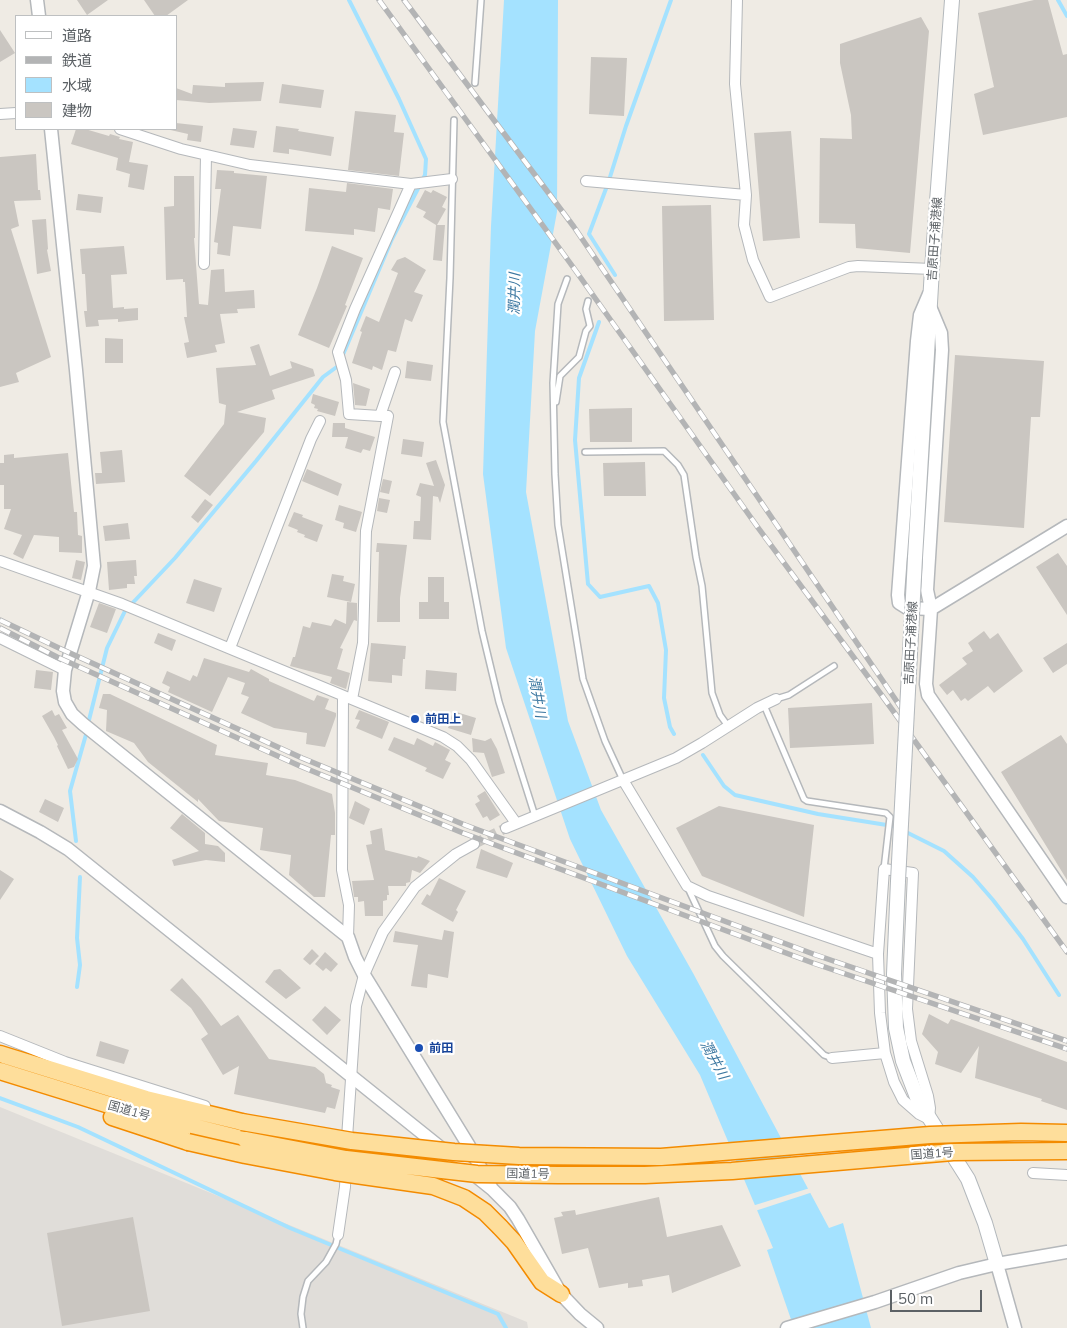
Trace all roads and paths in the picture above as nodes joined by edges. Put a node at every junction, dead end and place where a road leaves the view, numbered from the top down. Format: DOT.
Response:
graph roads {
  1 [pos="37,0"];
  2 [pos="481,0"];
  3 [pos="737,0"];
  4 [pos="952,0"];
  5 [pos="39,15"];
  6 [pos="475,83"];
  7 [pos="15,112"];
  8 [pos="0,114"];
  9 [pos="454,120"];
  10 [pos="51,130"];
  11 [pos="123,130"];
  12 [pos="206,155"];
  13 [pos="452,179"];
  14 [pos="586,181"];
  15 [pos="417,184"];
  16 [pos="746,195"];
  17 [pos="204,264"];
  18 [pos="932,269"];
  19 [pos="567,279"];
  20 [pos="932,286"];
  21 [pos="588,301"];
  22 [pos="931,309"];
  23 [pos="394,372"];
  24 [pos="554,410"];
  25 [pos="380,416"];
  26 [pos="320,421"];
  27 [pos="585,452"];
  28 [pos="1067,526"];
  29 [pos="0,561"];
  30 [pos="89,592"];
  31 [pos="931,609"];
  32 [pos="0,638"];
  33 [pos="230,648"];
  34 [pos="834,666"];
  35 [pos="65,670"];
  36 [pos="347,698"];
  37 [pos="776,699"];
  38 [pos="764,704"];
  39 [pos="728,726"];
  40 [pos="623,780"];
  41 [pos="0,811"];
  42 [pos="535,816"];
  43 [pos="516,823"];
  44 [pos="506,828"];
  45 [pos="474,844"];
  46 [pos="884,869"];
  47 [pos="687,886"];
  48 [pos="1067,897"];
  49 [pos="348,937"];
  50 [pos="878,954"];
  51 [pos="364,975"];
  52 [pos="0,1036"];
  53 [pos="886,1053"];
  54 [pos="0,1054"];
  55 [pos="832,1058"];
  56 [pos="0,1071"];
  57 [pos="351,1076"];
  58 [pos="24,1079"];
  59 [pos="929,1119"];
  60 [pos="1067,1132"];
  61 [pos="347,1138"];
  62 [pos="1067,1151"];
  63 [pos="1033,1173"];
  64 [pos="1067,1175"];
  65 [pos="492,1189"];
  66 [pos="338,1234"];
  67 [pos="1067,1252"];
  68 [pos="997,1264"];
  69 [pos="561,1294"];
  70 [pos="303,1328"];
  71 [pos="597,1328"];
  72 [pos="787,1328"];
  73 [pos="1015,1328"];
  1 -- 5 [label="street"];
  2 -- 6 [label="lane"];
  3 -- 16 [label="street"];
  4 -- 18 [label="main road, 吉原田子浦港線"];
  7 -- 8 [label="street"];
  9 -- 13 [label="lane"];
  10 -- 30 [label="street"];
  11 -- 12 [label="street"];
  12 -- 15 [label="street"];
  12 -- 17 [label="street"];
  13 -- 15 [label="street"];
  13 -- 42 [label="lane"];
  14 -- 16 [label="street"];
  15 -- 25 [label="street"];
  16 -- 18 [label="street"];
  18 -- 20 [label="main road, 吉原田子浦港線"];
  19 -- 24 [label="lane"];
  20 -- 22 [label="main road, 吉原田子浦港線"];
  20 -- 31 [label="street"];
  21 -- 24 [label="lane"];
  22 -- 31 [label="street"];
  22 -- 59 [label="main road, 吉原田子浦港線, bridge"];
  23 -- 25 [label="street"];
  24 -- 40 [label="lane"];
  25 -- 36 [label="street"];
  26 -- 33 [label="street"];
  27 -- 39 [label="lane"];
  28 -- 31 [label="street"];
  29 -- 30 [label="street"];
  30 -- 33 [label="street"];
  30 -- 35 [label="street"];
  31 -- 48 [label="street"];
  32 -- 35 [label="street"];
  33 -- 36 [label="street"];
  34 -- 37 [label="lane"];
  35 -- 49 [label="street"];
  36 -- 43 [label="street"];
  36 -- 49 [label="street"];
  37 -- 38 [label="street"];
  38 -- 39 [label="street"];
  38 -- 46 [label="lane"];
  39 -- 40 [label="street"];
  40 -- 42 [label="street"];
  40 -- 47 [label="street"];
  41 -- 57 [label="street"];
  42 -- 43 [label="street"];
  43 -- 44 [label="street"];
  45 -- 51 [label="street"];
  46 -- 50 [label="street"];
  46 -- 59 [label="street"];
  47 -- 50 [label="street"];
  47 -- 55 [label="lane"];
  49 -- 51 [label="street"];
  50 -- 53 [label="street"];
  51 -- 57 [label="street"];
  51 -- 65 [label="street"];
  52 -- 61 [label="street"];
  53 -- 55 [label="street"];
  53 -- 59 [label="street"];
  54 -- 60 [label="highway, 国道1号, bridge"];
  56 -- 58 [label="highway, 国道1号"];
  57 -- 61 [label="street"];
  57 -- 65 [label="street"];
  58 -- 62 [label="highway, 国道1号, bridge"];
  58 -- 69 [label="highway, bridge"];
  59 -- 68 [label="main road, 吉原田子浦港線"];
  61 -- 66 [label="street"];
  63 -- 64 [label="street"];
  65 -- 69 [label="street"];
  66 -- 70 [label="lane"];
  67 -- 68 [label="street"];
  68 -- 72 [label="street"];
  68 -- 73 [label="street"];
  69 -- 71 [label="street"];
}
